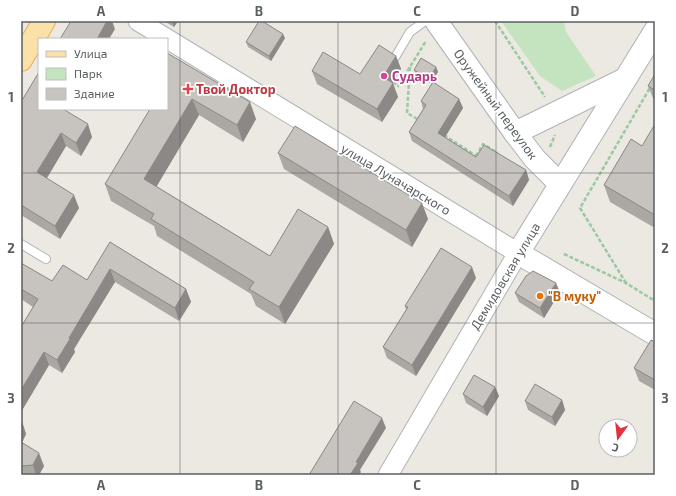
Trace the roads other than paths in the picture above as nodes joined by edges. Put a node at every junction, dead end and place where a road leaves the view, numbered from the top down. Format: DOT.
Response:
graph roads {
  1 [pos="44,21"];
  2 [pos="138,21"];
  3 [pos="425,21"];
  4 [pos="432,30"];
  5 [pos="655,31"];
  6 [pos="166,38"];
  7 [pos="168,39"];
  8 [pos="394,59"];
  9 [pos="21,60"];
  10 [pos="625,79"];
  11 [pos="508,141"];
  12 [pos="560,184"];
  13 [pos="21,244"];
  14 [pos="518,253"];
  15 [pos="46,259"];
  16 [pos="655,334"];
  17 [pos="388,475"];
  1 -- 9 [label="main road"];
  2 -- 6 [label="street, улица Луначарского"];
  3 -- 8 [label="lane"];
  4 -- 11 [label="main road, Оружейный переулок"];
  5 -- 10 [label="main road, Демидовская улица"];
  7 -- 14 [label="street, улица Луначарского"];
  10 -- 11 [label="main road"];
  10 -- 12 [label="main road, Демидовская улица"];
  11 -- 12 [label="main road, Оружейный переулок"];
  12 -- 14 [label="main road, Демидовская улица"];
  13 -- 15 [label="lane"];
  14 -- 16 [label="main road, улица Луначарского"];
  14 -- 17 [label="street, Демидовская улица"];
}
